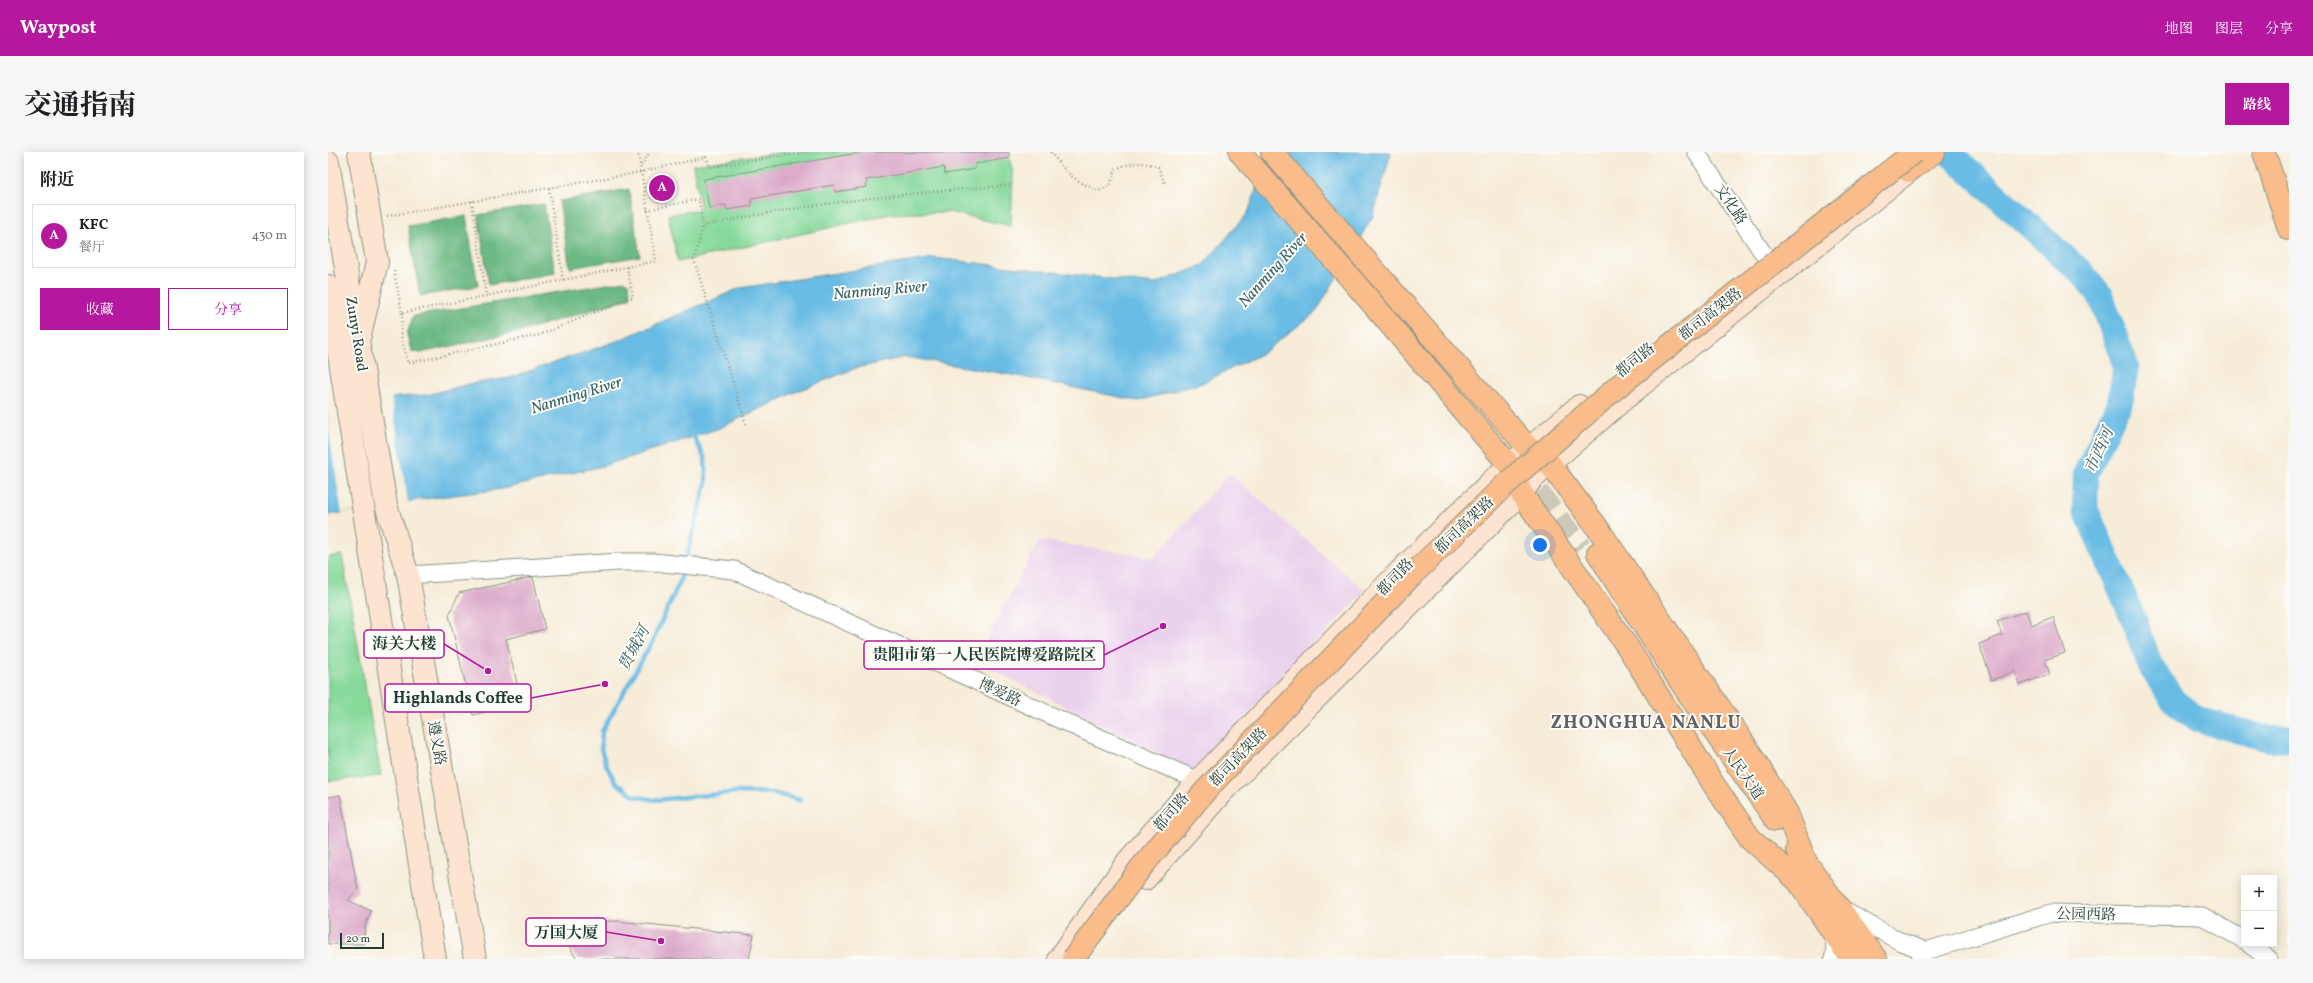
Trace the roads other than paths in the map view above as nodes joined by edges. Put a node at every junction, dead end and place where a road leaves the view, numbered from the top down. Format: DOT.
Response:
graph roads {
  1 [pos="359,152"];
  2 [pos="1240,152"];
  3 [pos="1272,152"];
  4 [pos="1696,152"];
  5 [pos="1934,152"];
  6 [pos="2264,152"];
  7 [pos="1894,154"];
  8 [pos="328,162"];
  9 [pos="1912,162"];
  10 [pos="2289,229"];
  11 [pos="1765,256"];
  12 [pos="328,286"];
  13 [pos="342,341"];
  14 [pos="357,395"];
  15 [pos="1529,449"];
  16 [pos="1549,463"];
  17 [pos="1510,466"];
  18 [pos="1521,493"];
  19 [pos="386,505"];
  20 [pos="1586,544"];
  21 [pos="408,575"];
  22 [pos="1197,782"];
  23 [pos="1224,790"];
  24 [pos="1802,871"];
  25 [pos="1840,908"];
  26 [pos="1834,933"];
  27 [pos="2241,938"];
  28 [pos="2253,947"];
  29 [pos="1923,955"];
  30 [pos="434,959"];
  31 [pos="475,959"];
  32 [pos="1059,959"];
  33 [pos="1073,959"];
  34 [pos="1086,959"];
  35 [pos="1833,959"];
  36 [pos="1851,959"];
  37 [pos="1876,959"];
  38 [pos="2270,959"];
  1 -- 13 [label="main road"];
  2 -- 17 [label="main road"];
  3 -- 15 [label="main road"];
  4 -- 11 [label="street, 文化路"];
  5 -- 9 [label="main road, 都司高架路"];
  6 -- 10 [label="main road"];
  7 -- 11 [label="main road, 都司路"];
  8 -- 13 [label="main road, Zunyi Road"];
  9 -- 16 [label="main road, 都司路"];
  9 -- 33 [label="main road, 都司高架路, bridge"];
  11 -- 15 [label="main road, 都司路"];
  12 -- 13 [label="main road, Zunyi Road"];
  13 -- 14 [label="main road, Zunyi Road"];
  14 -- 19 [label="main road, Zunyi Road"];
  14 -- 30 [label="main road, Zunyi Road"];
  15 -- 16 [label="main road"];
  15 -- 17 [label="main road, 都司路"];
  16 -- 18 [label="main road, 都司路"];
  16 -- 24 [label="main road"];
  17 -- 18 [label="main road"];
  17 -- 22 [label="main road, 都司路"];
  18 -- 23 [label="main road, 都司路"];
  18 -- 24 [label="main road"];
  19 -- 21 [label="main road, 遵义路"];
  20 -- 24 [label="main road, 人民大道"];
  21 -- 22 [label="street, 博爱路"];
  21 -- 31 [label="main road, 遵义路"];
  22 -- 23 [label="street, 博爱路"];
  22 -- 32 [label="main road, 都司路"];
  23 -- 34 [label="main road, 都司路"];
  24 -- 25 [label="main road, 人民大道"];
  24 -- 26 [label="main road, 人民大道"];
  25 -- 29 [label="street"];
  25 -- 37 [label="main road, 人民大道"];
  26 -- 35 [label="street"];
  26 -- 36 [label="main road, 人民大道"];
  27 -- 29 [label="street, 公园西路"];
  28 -- 38 [label="street"];
}
